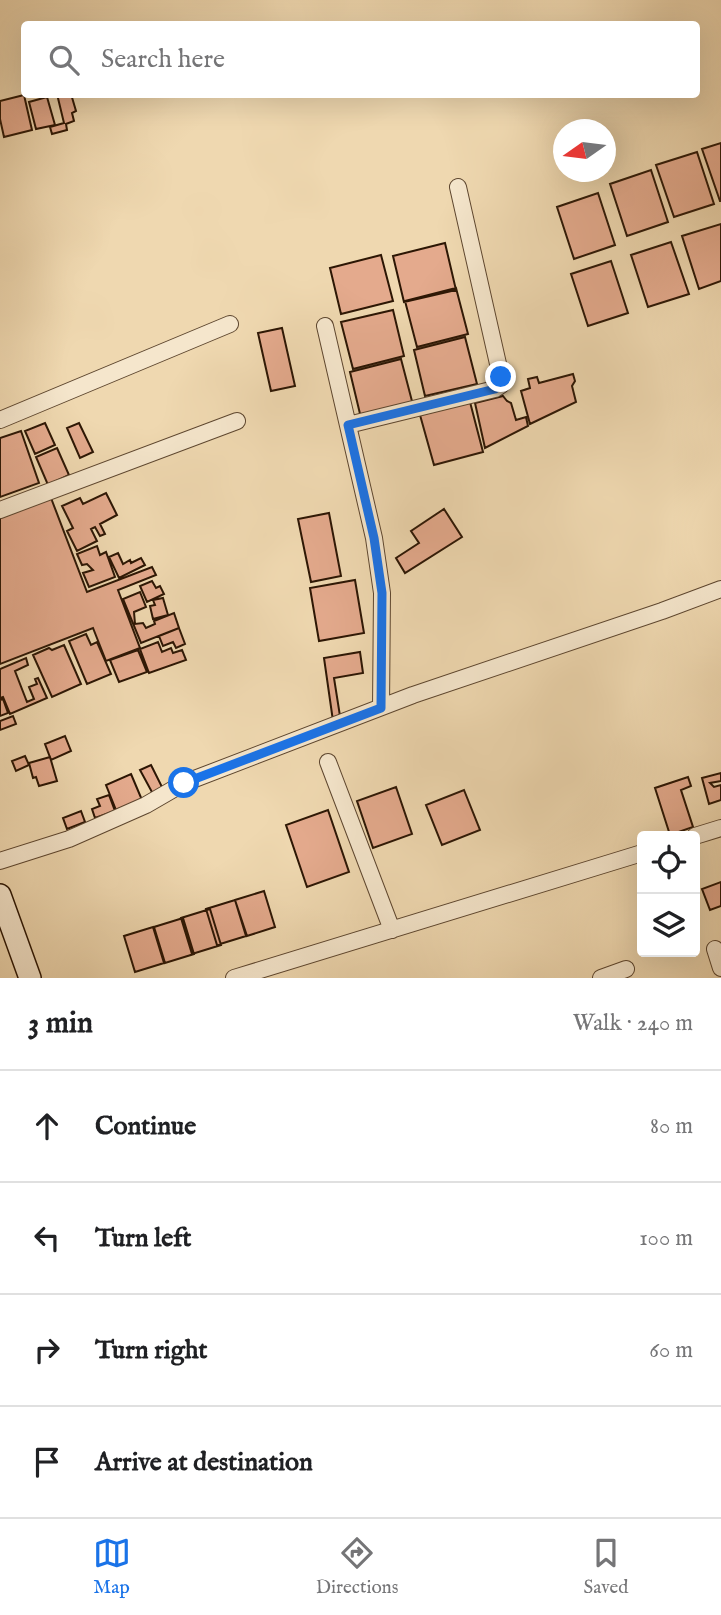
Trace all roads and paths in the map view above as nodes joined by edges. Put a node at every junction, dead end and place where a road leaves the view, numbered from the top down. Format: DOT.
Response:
graph roads {
  1 [pos="458,187"];
  2 [pos="230,324"];
  3 [pos="325,326"];
  4 [pos="0,421"];
  5 [pos="237,421"];
  6 [pos="348,425"];
  7 [pos="0,510"];
  8 [pos="721,589"];
  9 [pos="381,708"];
  10 [pos="328,762"];
  11 [pos="721,828"];
  12 [pos="700,834"];
  13 [pos="637,855"];
  14 [pos="0,861"];
  15 [pos="0,895"];
  16 [pos="391,930"];
  17 [pos="715,949"];
  18 [pos="721,968"];
  19 [pos="626,969"];
  20 [pos="30,978"];
  21 [pos="234,978"];
  22 [pos="601,978"];
  1 -- 6 [label="street"];
  2 -- 4 [label="street"];
  3 -- 6 [label="street"];
  5 -- 7 [label="street"];
  6 -- 9 [label="street"];
  8 -- 9 [label="street"];
  9 -- 14 [label="street"];
  10 -- 16 [label="street"];
  11 -- 12 [label="street"];
  13 -- 16 [label="street"];
  15 -- 20 [label="main road"];
  16 -- 21 [label="street"];
  17 -- 18 [label="street"];
  19 -- 22 [label="street"];
}
